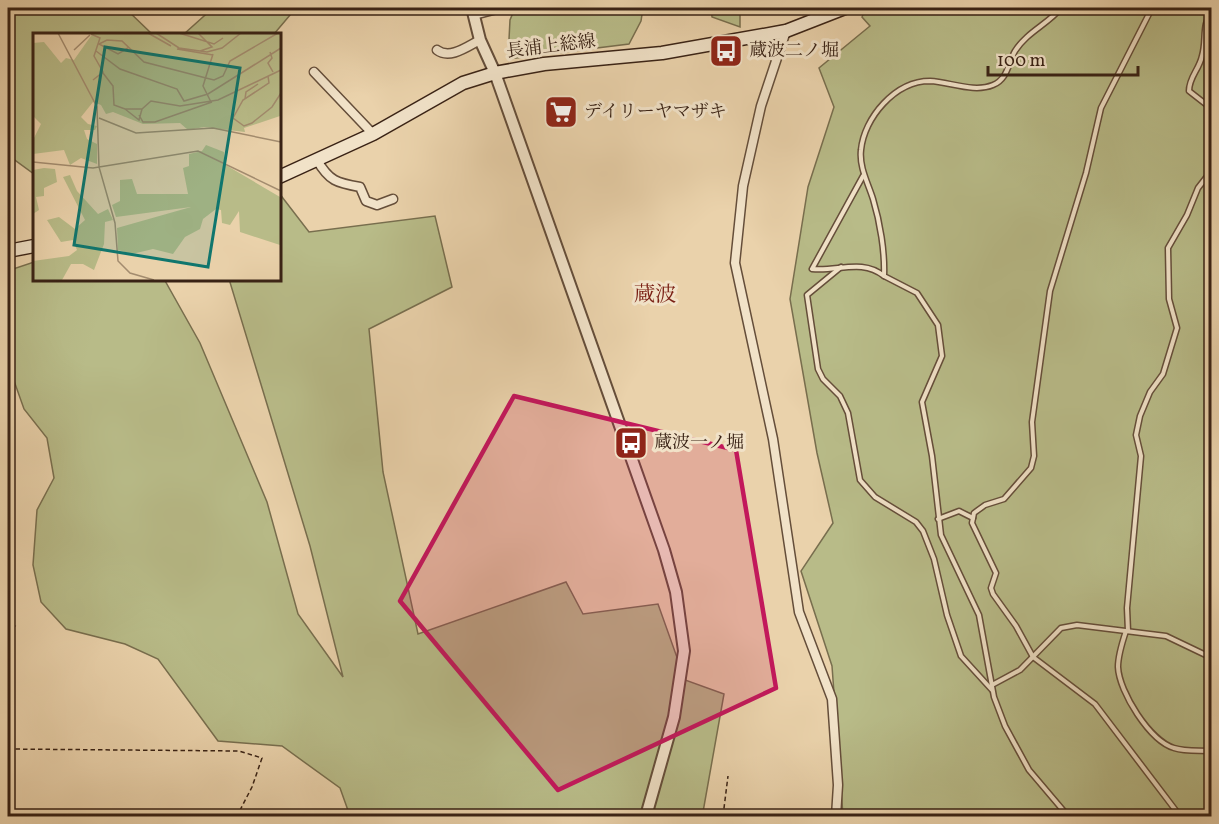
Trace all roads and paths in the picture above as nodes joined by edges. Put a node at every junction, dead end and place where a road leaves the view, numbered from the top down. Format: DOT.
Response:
graph roads {
  1 [pos="501,8"];
  2 [pos="845,8"];
  3 [pos="1062,8"];
  4 [pos="1152,8"];
  5 [pos="1212,10"];
  6 [pos="473,11"];
  7 [pos="818,13"];
  8 [pos="786,31"];
  9 [pos="480,40"];
  10 [pos="437,50"];
  11 [pos="314,72"];
  12 [pos="495,73"];
  13 [pos="1212,109"];
  14 [pos="373,134"];
  15 [pos="317,160"];
  16 [pos="1212,170"];
  17 [pos="864,176"];
  18 [pos="280,177"];
  19 [pos="393,199"];
  20 [pos="33,246"];
  21 [pos="8,251"];
  22 [pos="841,267"];
  23 [pos="884,276"];
  24 [pos="973,518"];
  25 [pos="938,519"];
  26 [pos="8,626"];
  27 [pos="16,626"];
  28 [pos="1127,631"];
  29 [pos="1033,657"];
  30 [pos="1212,658"];
  31 [pos="992,685"];
  32 [pos="993,691"];
  33 [pos="8,749"];
  34 [pos="1212,751"];
  35 [pos="728,776"];
  36 [pos="237,816"];
  37 [pos="646,816"];
  38 [pos="723,816"];
  39 [pos="836,816"];
  40 [pos="1068,816"];
  41 [pos="1180,816"];
  1 -- 6 [label="street"];
  2 -- 7 [label="main road, 長浦上総線"];
  3 -- 17 [label="lane"];
  4 -- 24 [label="lane"];
  5 -- 13 [label="lane"];
  6 -- 9 [label="street"];
  7 -- 8 [label="main road, 長浦上総線"];
  8 -- 12 [label="main road, 長浦上総線"];
  8 -- 39 [label="street"];
  9 -- 10 [label="street"];
  9 -- 12 [label="street"];
  11 -- 14 [label="street"];
  12 -- 14 [label="main road, 長浦上総線"];
  12 -- 37 [label="street"];
  14 -- 15 [label="main road, 長浦上総線"];
  15 -- 18 [label="main road, 長浦上総線"];
  15 -- 19 [label="street"];
  16 -- 28 [label="lane"];
  17 -- 22 [label="lane"];
  17 -- 23 [label="lane"];
  20 -- 21 [label="main road"];
  22 -- 23 [label="lane"];
  22 -- 32 [label="lane"];
  23 -- 25 [label="lane"];
  24 -- 25 [label="lane"];
  24 -- 29 [label="lane"];
  25 -- 31 [label="lane"];
  26 -- 27 [label="path"];
  28 -- 29 [label="lane"];
  28 -- 30 [label="lane"];
  28 -- 34 [label="lane"];
  29 -- 31 [label="lane"];
  29 -- 41 [label="lane"];
  31 -- 32 [label="lane"];
  32 -- 40 [label="lane"];
  33 -- 36 [label="path"];
  35 -- 38 [label="path"];
}
